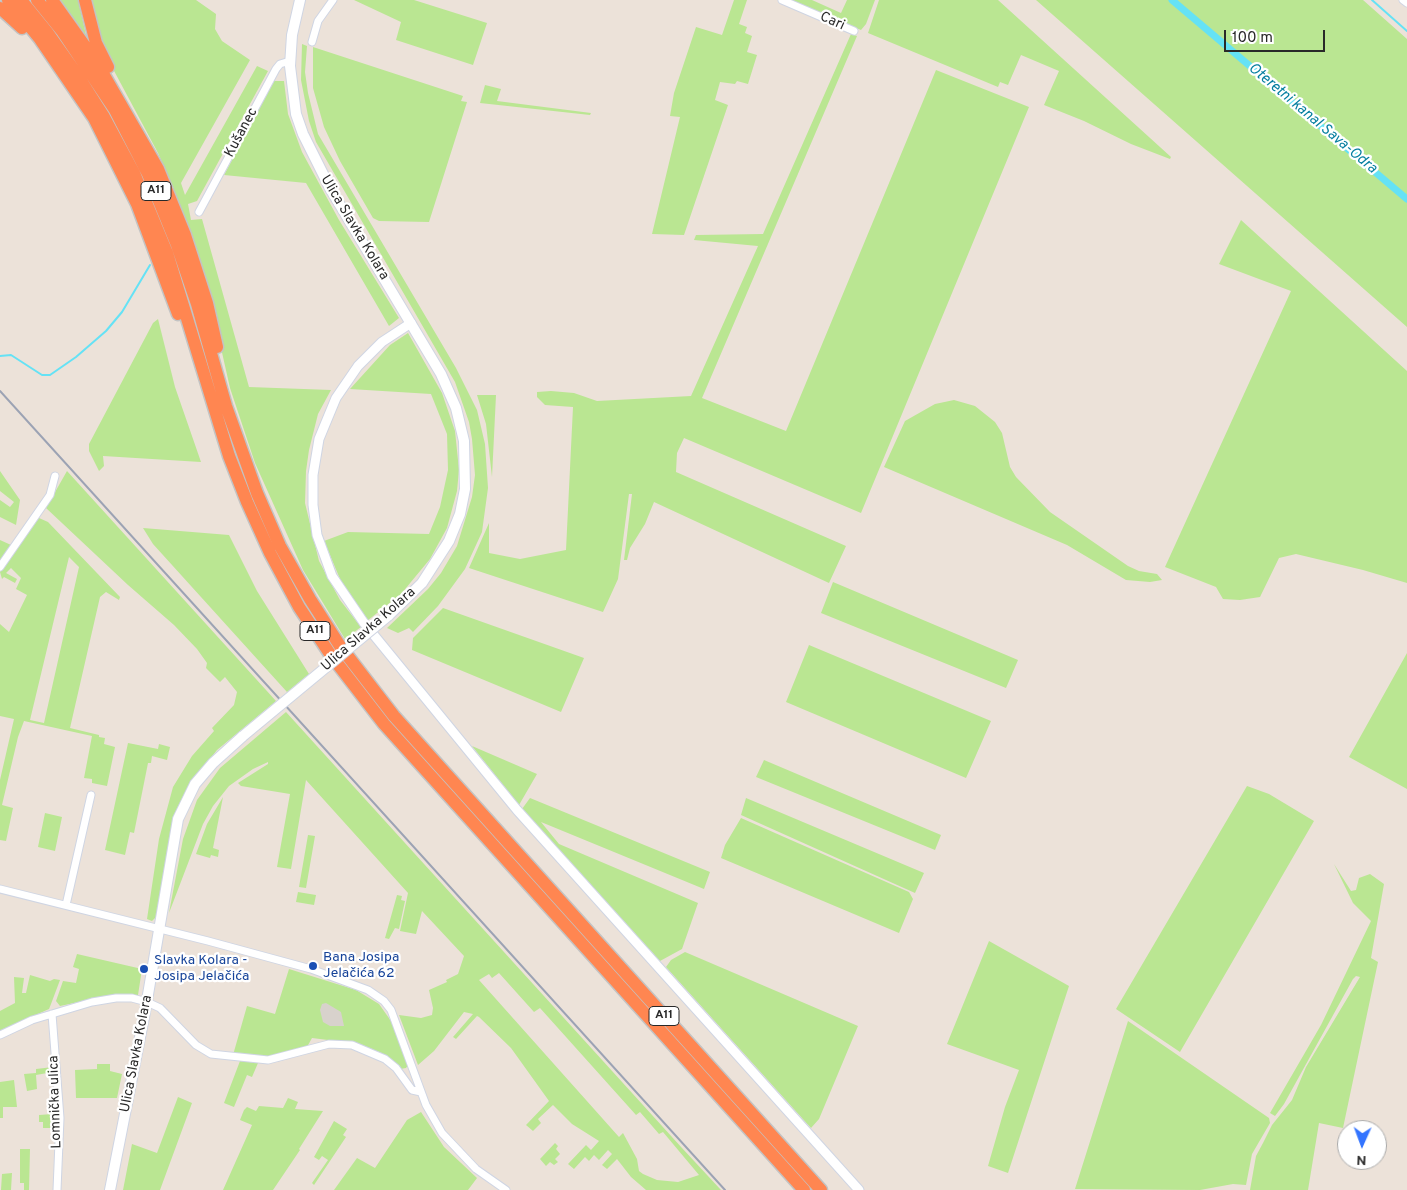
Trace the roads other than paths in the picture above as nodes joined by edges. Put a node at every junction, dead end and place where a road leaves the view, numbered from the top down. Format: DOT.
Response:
graph roads {
  1 [pos="8,0"];
  2 [pos="21,0"];
  3 [pos="37,0"];
  4 [pos="52,0"];
  5 [pos="85,0"];
  6 [pos="300,0"];
  7 [pos="333,0"];
  8 [pos="782,0"];
  9 [pos="1403,0"];
  10 [pos="1407,4"];
  11 [pos="0,8"];
  12 [pos="854,32"];
  13 [pos="312,42"];
  14 [pos="290,61"];
  15 [pos="74,91"];
  16 [pos="139,132"];
  17 [pos="199,212"];
  18 [pos="411,323"];
  19 [pos="202,366"];
  20 [pos="226,406"];
  21 [pos="56,476"];
  22 [pos="0,566"];
  23 [pos="91,795"];
  24 [pos="0,889"];
  25 [pos="66,905"];
  26 [pos="158,928"];
  27 [pos="147,1002"];
  28 [pos="52,1014"];
  29 [pos="0,1034"];
  30 [pos="421,1092"];
  31 [pos="57,1190"];
  32 [pos="110,1190"];
  33 [pos="506,1190"];
  34 [pos="804,1190"];
  35 [pos="821,1190"];
  36 [pos="860,1190"];
  1 -- 15 [label="highway"];
  2 -- 19 [label="highway, A11"];
  3 -- 20 [label="highway, A11"];
  4 -- 16 [label="highway"];
  5 -- 16 [label="highway"];
  6 -- 14 [label="main road, Ulica Slavka Kolara"];
  7 -- 13 [label="street"];
  8 -- 12 [label="street, Cari"];
  9 -- 10 [label="street"];
  11 -- 15 [label="highway"];
  14 -- 17 [label="street, Kušanec"];
  14 -- 18 [label="main road, Ulica Slavka Kolara"];
  15 -- 19 [label="highway"];
  16 -- 20 [label="highway"];
  18 -- 26 [label="main road, Ulica Slavka Kolara, bridge"];
  18 -- 36 [label="street"];
  19 -- 34 [label="highway, A11"];
  20 -- 35 [label="highway, A11"];
  21 -- 22 [label="street"];
  23 -- 25 [label="street"];
  24 -- 25 [label="street"];
  25 -- 26 [label="street"];
  26 -- 27 [label="main road, Ulica Slavka Kolara"];
  26 -- 30 [label="street"];
  27 -- 28 [label="street"];
  27 -- 30 [label="street"];
  27 -- 32 [label="main road, Ulica Slavka Kolara"];
  28 -- 29 [label="street"];
  28 -- 31 [label="street, Lomnička ulica"];
  30 -- 33 [label="street"];
}
